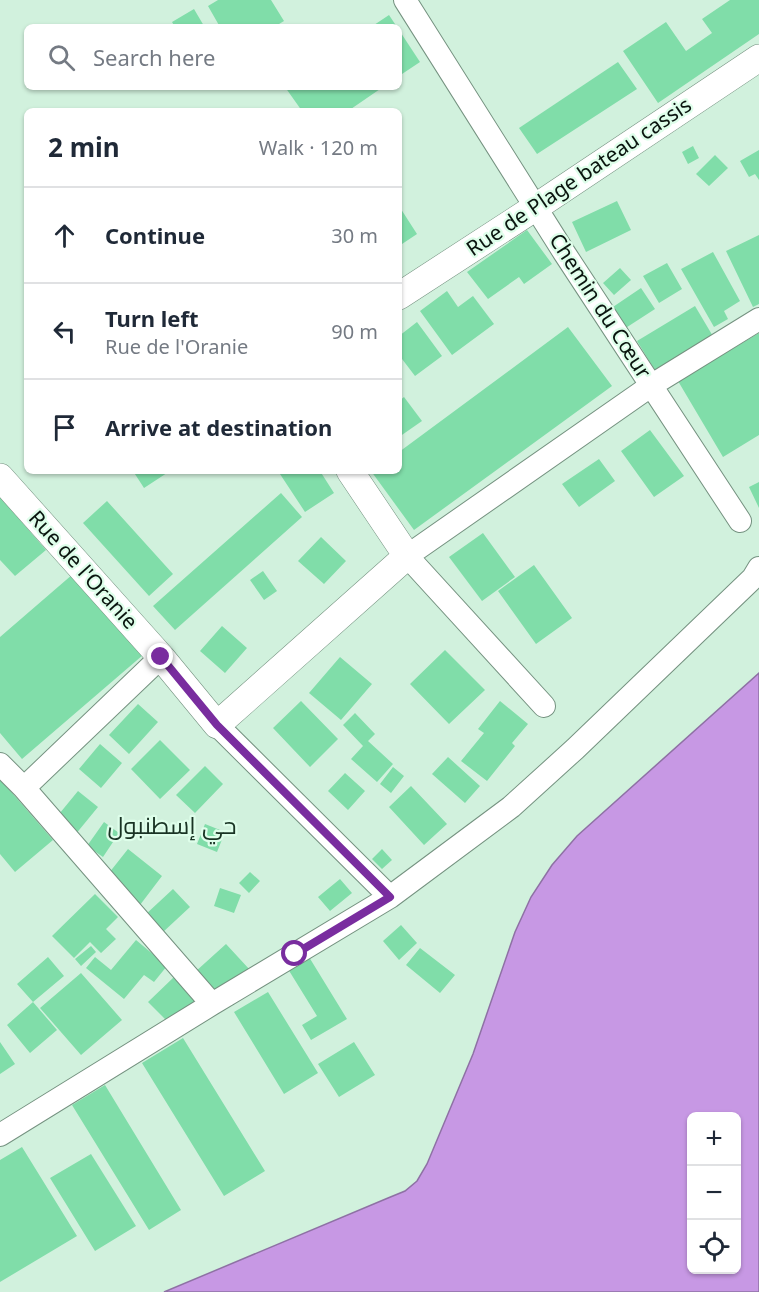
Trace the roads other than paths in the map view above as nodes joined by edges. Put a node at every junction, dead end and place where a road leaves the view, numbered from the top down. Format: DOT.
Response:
graph roads {
  1 [pos="405,0"];
  2 [pos="759,58"];
  3 [pos="536,207"];
  4 [pos="402,294"];
  5 [pos="759,319"];
  6 [pos="651,385"];
  7 [pos="353,474"];
  8 [pos="0,477"];
  9 [pos="740,521"];
  10 [pos="407,556"];
  11 [pos="759,568"];
  12 [pos="161,657"];
  13 [pos="544,706"];
  14 [pos="217,725"];
  15 [pos="0,764"];
  16 [pos="24,788"];
  17 [pos="390,897"];
  18 [pos="212,1004"];
  19 [pos="0,1135"];
  1 -- 3 [label="street, Chemin du Cœur"];
  2 -- 3 [label="street, Rue de Plage bateau cassis"];
  3 -- 4 [label="street, Rue de Plage bateau cassis"];
  3 -- 6 [label="street, Chemin du Cœur"];
  5 -- 6 [label="street"];
  6 -- 9 [label="street, Chemin du Cœur"];
  6 -- 10 [label="street"];
  7 -- 10 [label="street"];
  8 -- 12 [label="street, Rue de l'Oranie"];
  10 -- 13 [label="street"];
  10 -- 14 [label="street"];
  11 -- 17 [label="street"];
  12 -- 14 [label="street, Rue de l'Oranie"];
  12 -- 16 [label="street"];
  14 -- 17 [label="street, Rue de l'Oranie"];
  15 -- 16 [label="street"];
  16 -- 18 [label="street"];
  17 -- 18 [label="street"];
  18 -- 19 [label="street"];
}
